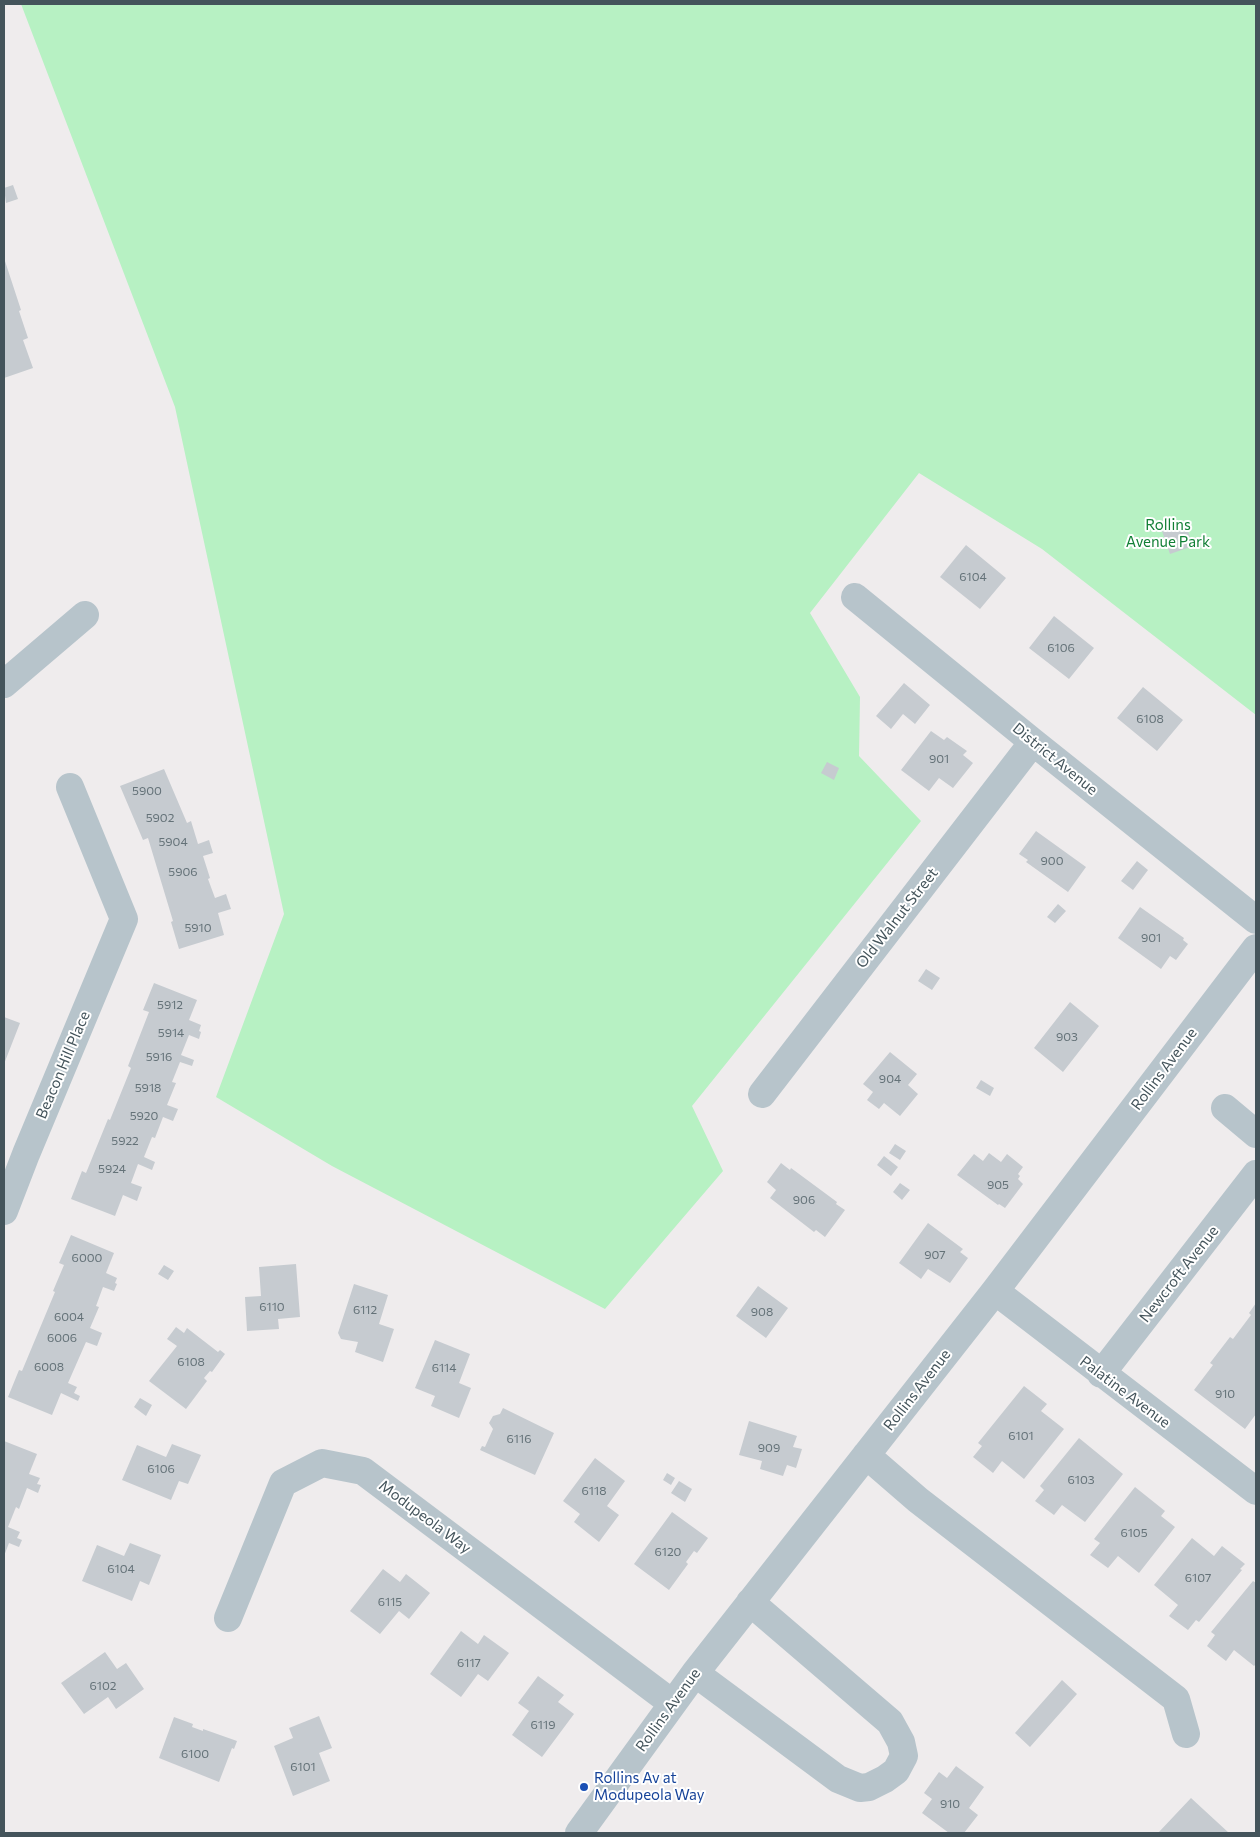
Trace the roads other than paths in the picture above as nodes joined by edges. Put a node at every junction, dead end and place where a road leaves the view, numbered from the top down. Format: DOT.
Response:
graph roads {
  1 [pos="855,597"];
  2 [pos="84,615"];
  3 [pos="4,684"];
  4 [pos="1033,742"];
  5 [pos="70,787"];
  6 [pos="1256,920"];
  7 [pos="1256,948"];
  8 [pos="762,1094"];
  9 [pos="1225,1108"];
  10 [pos="1256,1134"];
  11 [pos="15,1150"];
  12 [pos="1256,1174"];
  13 [pos="4,1211"];
  14 [pos="995,1291"];
  15 [pos="1101,1374"];
  16 [pos="866,1455"];
  17 [pos="1256,1491"];
  18 [pos="750,1602"];
  19 [pos="228,1618"];
  20 [pos="695,1673"];
  21 [pos="672,1703"];
  22 [pos="1186,1734"];
  23 [pos="579,1833"];
  1 -- 4 [label="street, District Avenue"];
  2 -- 3 [label="street"];
  4 -- 6 [label="street, District Avenue"];
  4 -- 8 [label="street, Old Walnut Street"];
  5 -- 11 [label="street, Beacon Hill Place"];
  7 -- 14 [label="street, Rollins Avenue"];
  9 -- 10 [label="street"];
  11 -- 13 [label="street, Beacon Hill Place"];
  12 -- 15 [label="street, Newcroft Avenue"];
  14 -- 15 [label="street, Palatine Avenue"];
  14 -- 16 [label="street, Rollins Avenue"];
  15 -- 17 [label="street, Palatine Avenue"];
  16 -- 18 [label="street, Rollins Avenue"];
  16 -- 22 [label="street"];
  18 -- 20 [label="street, Rollins Avenue"];
  18 -- 20 [label="street"];
  19 -- 21 [label="street, Modupeola Way"];
  20 -- 21 [label="street, Rollins Avenue"];
  21 -- 23 [label="street, Rollins Avenue"];
}
